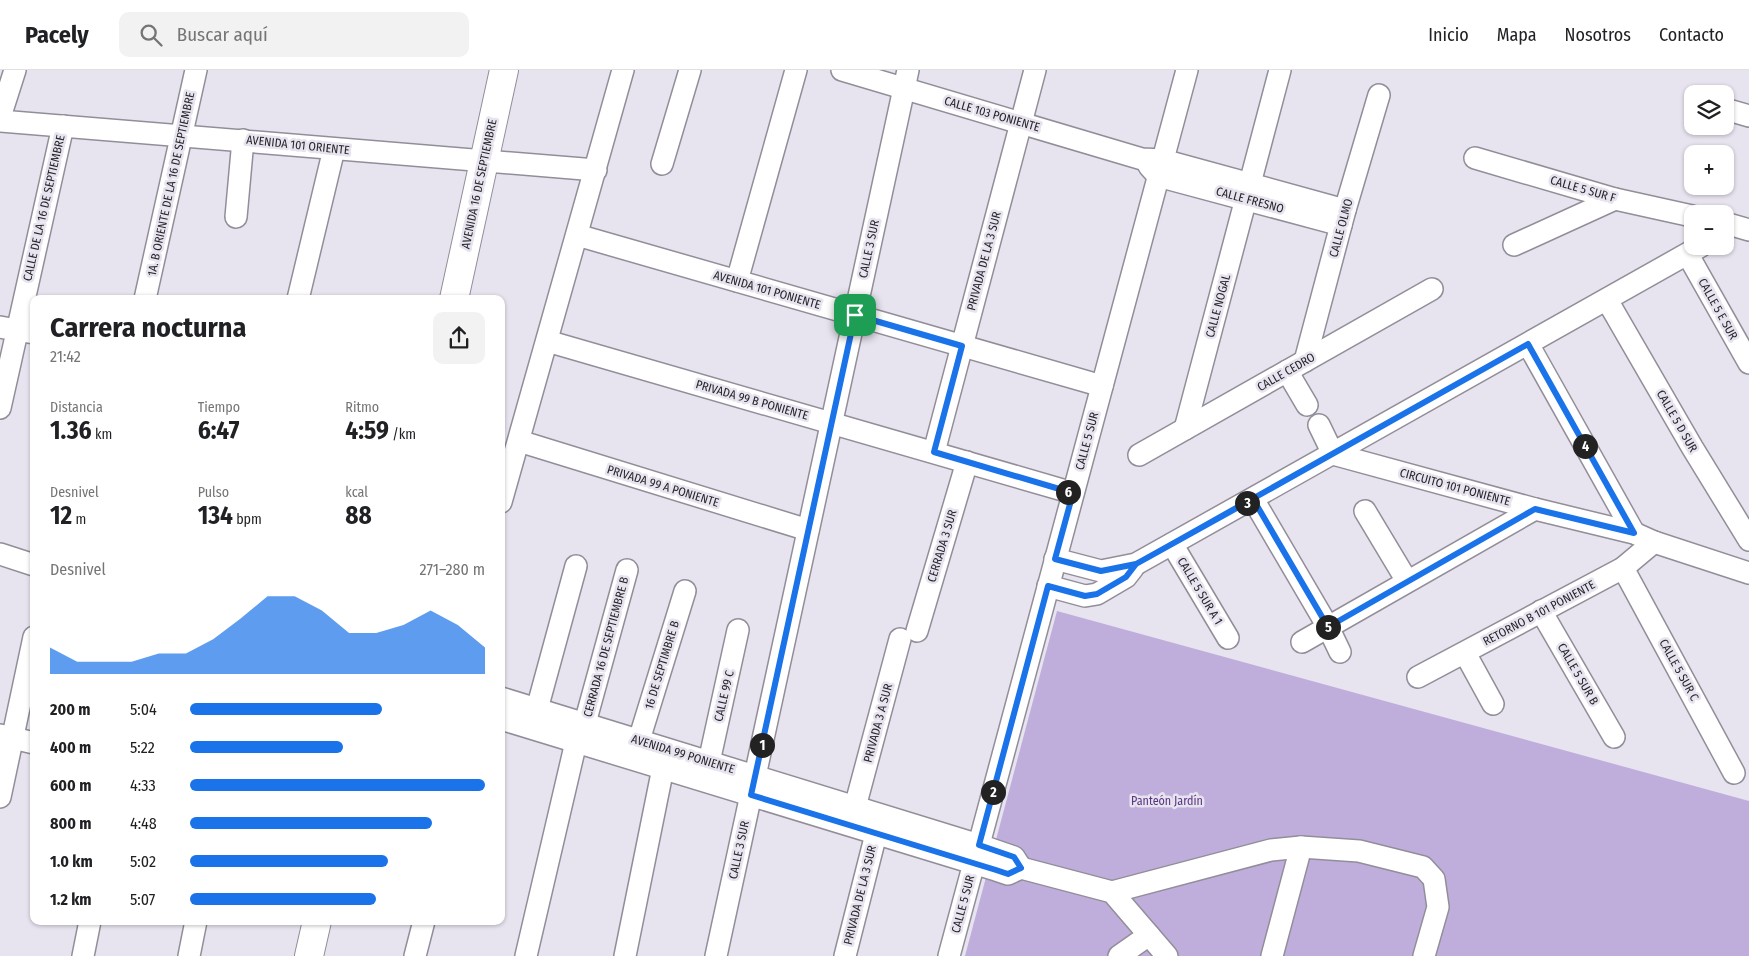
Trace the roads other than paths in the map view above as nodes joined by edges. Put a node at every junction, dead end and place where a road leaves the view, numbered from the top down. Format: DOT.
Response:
graph roads {
  1 [pos="15,70"];
  2 [pos="196,70"];
  3 [pos="504,70"];
  4 [pos="623,70"];
  5 [pos="690,70"];
  6 [pos="796,70"];
  7 [pos="842,70"];
  8 [pos="1035,70"];
  9 [pos="1187,70"];
  10 [pos="1280,70"];
  11 [pos="906,79"];
  12 [pos="1379,95"];
  13 [pos="1734,112"];
  14 [pos="1749,116"];
  15 [pos="0,117"];
  16 [pos="0,121"];
  17 [pos="1021,123"];
  18 [pos="63,126"];
  19 [pos="182,135"];
  20 [pos="243,140"];
  21 [pos="334,149"];
  22 [pos="1475,158"];
  23 [pos="485,160"];
  24 [pos="662,164"];
  25 [pos="1160,168"];
  26 [pos="596,170"];
  27 [pos="1248,191"];
  28 [pos="1616,198"];
  29 [pos="1684,214"];
  30 [pos="236,217"];
  31 [pos="1343,218"];
  32 [pos="577,235"];
  33 [pos="1514,245"];
  34 [pos="1687,255"];
  35 [pos="1696,255"];
  36 [pos="737,281"];
  37 [pos="1432,289"];
  38 [pos="146,295"];
  39 [pos="299,295"];
  40 [pos="455,295"];
  41 [pos="1607,300"];
  42 [pos="855,315"];
  43 [pos="17,330"];
  44 [pos="547,341"];
  45 [pos="1528,344"];
  46 [pos="962,346"];
  47 [pos="1749,363"];
  48 [pos="1296,366"];
  49 [pos="1102,386"];
  50 [pos="1307,405"];
  51 [pos="0,408"];
  52 [pos="831,423"];
  53 [pos="1319,425"];
  54 [pos="1186,429"];
  55 [pos="519,441"];
  56 [pos="934,452"];
  57 [pos="1334,454"];
  58 [pos="1139,455"];
  59 [pos="967,462"];
  60 [pos="505,488"];
  61 [pos="1073,493"];
  62 [pos="1253,499"];
  63 [pos="1535,509"];
  64 [pos="1365,512"];
  65 [pos="808,530"];
  66 [pos="1634,533"];
  67 [pos="1749,540"];
  68 [pos="1654,542"];
  69 [pos="1172,544"];
  70 [pos="0,554"];
  71 [pos="1055,559"];
  72 [pos="30,564"];
  73 [pos="1136,564"];
  74 [pos="576,566"];
  75 [pos="1623,568"];
  76 [pos="627,570"];
  77 [pos="1749,573"];
  78 [pos="1407,582"];
  79 [pos="1048,586"];
  80 [pos="685,591"];
  81 [pos="1541,611"];
  82 [pos="1328,627"];
  83 [pos="738,630"];
  84 [pos="908,635"];
  85 [pos="1228,638"];
  86 [pos="1302,642"];
  87 [pos="1340,652"];
  88 [pos="1466,653"];
  89 [pos="30,659"];
  90 [pos="1418,677"];
  91 [pos="505,699"];
  92 [pos="1492,704"];
  93 [pos="537,709"];
  94 [pos="505,720"];
  95 [pos="581,733"];
  96 [pos="1614,737"];
  97 [pos="16,738"];
  98 [pos="639,740"];
  99 [pos="709,762"];
  100 [pos="662,768"];
  101 [pos="1734,773"];
  102 [pos="753,786"];
  103 [pos="0,797"];
  104 [pos="855,807"];
  105 [pos="876,834"];
  106 [pos="1301,847"];
  107 [pos="976,854"];
  108 [pos="1112,892"];
  109 [pos="89,925"];
  110 [pos="195,925"];
  111 [pos="316,925"];
  112 [pos="423,925"];
  113 [pos="1148,935"];
  114 [pos="83,956"];
  115 [pos="188,956"];
  116 [pos="309,956"];
  117 [pos="415,956"];
  118 [pos="526,956"];
  119 [pos="624,956"];
  120 [pos="716,956"];
  121 [pos="845,956"];
  122 [pos="949,956"];
  123 [pos="1119,956"];
  124 [pos="1167,956"];
  125 [pos="1272,956"];
  126 [pos="1424,956"];
  1 -- 15 [label="street"];
  2 -- 19 [label="street, 1A. B ORIENTE DE LA 16 DE SEPTIEMBRE"];
  3 -- 23 [label="main road, AVENIDA 16 DE SEPTIEMBRE"];
  4 -- 26 [label="street"];
  5 -- 24 [label="street"];
  6 -- 36 [label="street"];
  7 -- 11 [label="street, CALLE 103 PONIENTE"];
  8 -- 17 [label="street, PRIVADA DE LA 3 SUR"];
  9 -- 25 [label="street, CALLE 5 SUR"];
  10 -- 27 [label="street, CALLE NOGAL"];
  11 -- 17 [label="street, CALLE 103 PONIENTE"];
  11 -- 42 [label="street, CALLE 3 SUR"];
  12 -- 31 [label="street, CALLE OLMO"];
  13 -- 14 [label="street"];
  16 -- 18 [label="street, AVENIDA 101 ORIENTE"];
  17 -- 25 [label="street, CALLE 103 PONIENTE"];
  17 -- 46 [label="street, PRIVADA DE LA 3 SUR"];
  18 -- 19 [label="street, AVENIDA 101 ORIENTE"];
  18 -- 43 [label="street, CALLE DE LA 16 DE SEPTIEMBRE"];
  19 -- 20 [label="street, AVENIDA 101 ORIENTE"];
  19 -- 38 [label="street, 1A. B ORIENTE DE LA 16 DE SEPTIEMBRE"];
  20 -- 21 [label="street, AVENIDA 101 ORIENTE"];
  20 -- 30 [label="street"];
  21 -- 23 [label="street, AVENIDA 101 ORIENTE"];
  21 -- 39 [label="street"];
  22 -- 28 [label="street, CALLE 5 SUR F"];
  23 -- 26 [label="street, AVENIDA 101 ORIENTE"];
  23 -- 40 [label="main road, AVENIDA 16 DE SEPTIEMBRE"];
  25 -- 27 [label="street, CALLE FRESNO"];
  25 -- 49 [label="street, CALLE 5 SUR"];
  26 -- 32 [label="street"];
  27 -- 31 [label="street, CALLE FRESNO"];
  27 -- 54 [label="street, CALLE NOGAL"];
  28 -- 29 [label="street, CALLE 5 SUR F"];
  28 -- 33 [label="street"];
  31 -- 48 [label="street, CALLE OLMO"];
  32 -- 36 [label="street, AVENIDA 101 PONIENTE"];
  32 -- 44 [label="street"];
  34 -- 41 [label="street"];
  35 -- 47 [label="street, CALLE 5 E SUR"];
  36 -- 42 [label="street, AVENIDA 101 PONIENTE"];
  37 -- 48 [label="street, CALLE CEDRO"];
  41 -- 45 [label="street"];
  41 -- 67 [label="street, CALLE 5 D SUR"];
  42 -- 46 [label="street, AVENIDA 101 PONIENTE"];
  42 -- 52 [label="street, CALLE 3 SUR"];
  43 -- 51 [label="street, CALLE DE LA 16 DE SEPTIEMBRE"];
  44 -- 52 [label="street, PRIVADA 99 B PONIENTE"];
  44 -- 55 [label="street"];
  45 -- 57 [label="street"];
  45 -- 66 [label="street"];
  46 -- 49 [label="street, AVENIDA 101 PONIENTE"];
  46 -- 56 [label="street, PRIVADA DE LA 3 SUR"];
  48 -- 50 [label="street"];
  48 -- 54 [label="street, CALLE CEDRO"];
  49 -- 61 [label="street, CALLE 5 SUR"];
  52 -- 56 [label="street, PRIVADA 99 B PONIENTE"];
  52 -- 65 [label="street, CALLE 3 SUR"];
  53 -- 57 [label="street"];
  54 -- 58 [label="street, CALLE CEDRO"];
  55 -- 60 [label="street"];
  55 -- 65 [label="street, PRIVADA 99 A PONIENTE"];
  56 -- 59 [label="street, PRIVADA 99 B PONIENTE"];
  57 -- 62 [label="street"];
  57 -- 63 [label="street, CIRCUITO 101 PONIENTE"];
  59 -- 61 [label="street, PRIVADA 99 B PONIENTE"];
  59 -- 84 [label="street, CERRADA 3 SUR"];
  61 -- 71 [label="street, CALLE 5 SUR"];
  62 -- 69 [label="street"];
  62 -- 82 [label="street"];
  63 -- 66 [label="street, CIRCUITO 101 PONIENTE"];
  63 -- 78 [label="street"];
  64 -- 78 [label="street"];
  65 -- 102 [label="street, CALLE 3 SUR"];
  66 -- 68 [label="street, CIRCUITO 101 PONIENTE"];
  68 -- 75 [label="street, RETORNO B 101 PONIENTE"];
  68 -- 77 [label="street, CIRCUITO 101 PONIENTE"];
  69 -- 73 [label="street"];
  69 -- 85 [label="street, CALLE 5 SUR A 1"];
  70 -- 72 [label="street"];
  71 -- 73 [label="street"];
  71 -- 79 [label="street, CALLE 5 SUR"];
  73 -- 79 [label="street"];
  74 -- 93 [label="street"];
  75 -- 81 [label="street, RETORNO B 101 PONIENTE"];
  75 -- 101 [label="street, CALLE 5 SUR C"];
  76 -- 95 [label="street, CERRADA 16 DE SEPTIEMBRE B"];
  78 -- 82 [label="street"];
  79 -- 107 [label="street, CALLE 5 SUR"];
  80 -- 98 [label="street, 16 DE SEPTIMBRE B"];
  81 -- 88 [label="street, RETORNO B 101 PONIENTE"];
  81 -- 96 [label="street, CALLE 5 SUR B"];
  82 -- 86 [label="street"];
  82 -- 87 [label="street"];
  83 -- 99 [label="street, CALLE 99 C"];
  84 -- 104 [label="street, PRIVADA 3 A SUR"];
  88 -- 90 [label="street, RETORNO B 101 PONIENTE"];
  88 -- 92 [label="street"];
  89 -- 97 [label="street"];
  91 -- 93 [label="street, AVENIDA 99 PONIENTE"];
  93 -- 95 [label="street, AVENIDA 99 PONIENTE"];
  94 -- 95 [label="street, AVENIDA 99 PONIENTE"];
  95 -- 98 [label="street, AVENIDA 99 PONIENTE"];
  95 -- 100 [label="street, AVENIDA 99 PONIENTE"];
  95 -- 118 [label="street, CERRADA 16 DE SEPTIEMBRE B"];
  97 -- 103 [label="street"];
  98 -- 99 [label="street, AVENIDA 99 PONIENTE"];
  99 -- 102 [label="street, AVENIDA 99 PONIENTE"];
  100 -- 102 [label="street, AVENIDA 99 PONIENTE"];
  100 -- 119 [label="street"];
  102 -- 104 [label="street, AVENIDA 99 PONIENTE"];
  102 -- 105 [label="street, AVENIDA 99 PONIENTE"];
  102 -- 120 [label="street, CALLE 3 SUR"];
  104 -- 107 [label="street, AVENIDA 99 PONIENTE"];
  105 -- 107 [label="street, AVENIDA 99 PONIENTE"];
  105 -- 121 [label="street, PRIVADA DE LA 3 SUR"];
  106 -- 108 [label="street"];
  106 -- 125 [label="street"];
  106 -- 126 [label="street"];
  107 -- 108 [label="street"];
  107 -- 122 [label="street, CALLE 5 SUR"];
  108 -- 113 [label="street"];
  109 -- 114 [label="street"];
  110 -- 115 [label="street"];
  111 -- 116 [label="main road"];
  112 -- 117 [label="street"];
  113 -- 123 [label="street"];
  113 -- 124 [label="street"];
}
